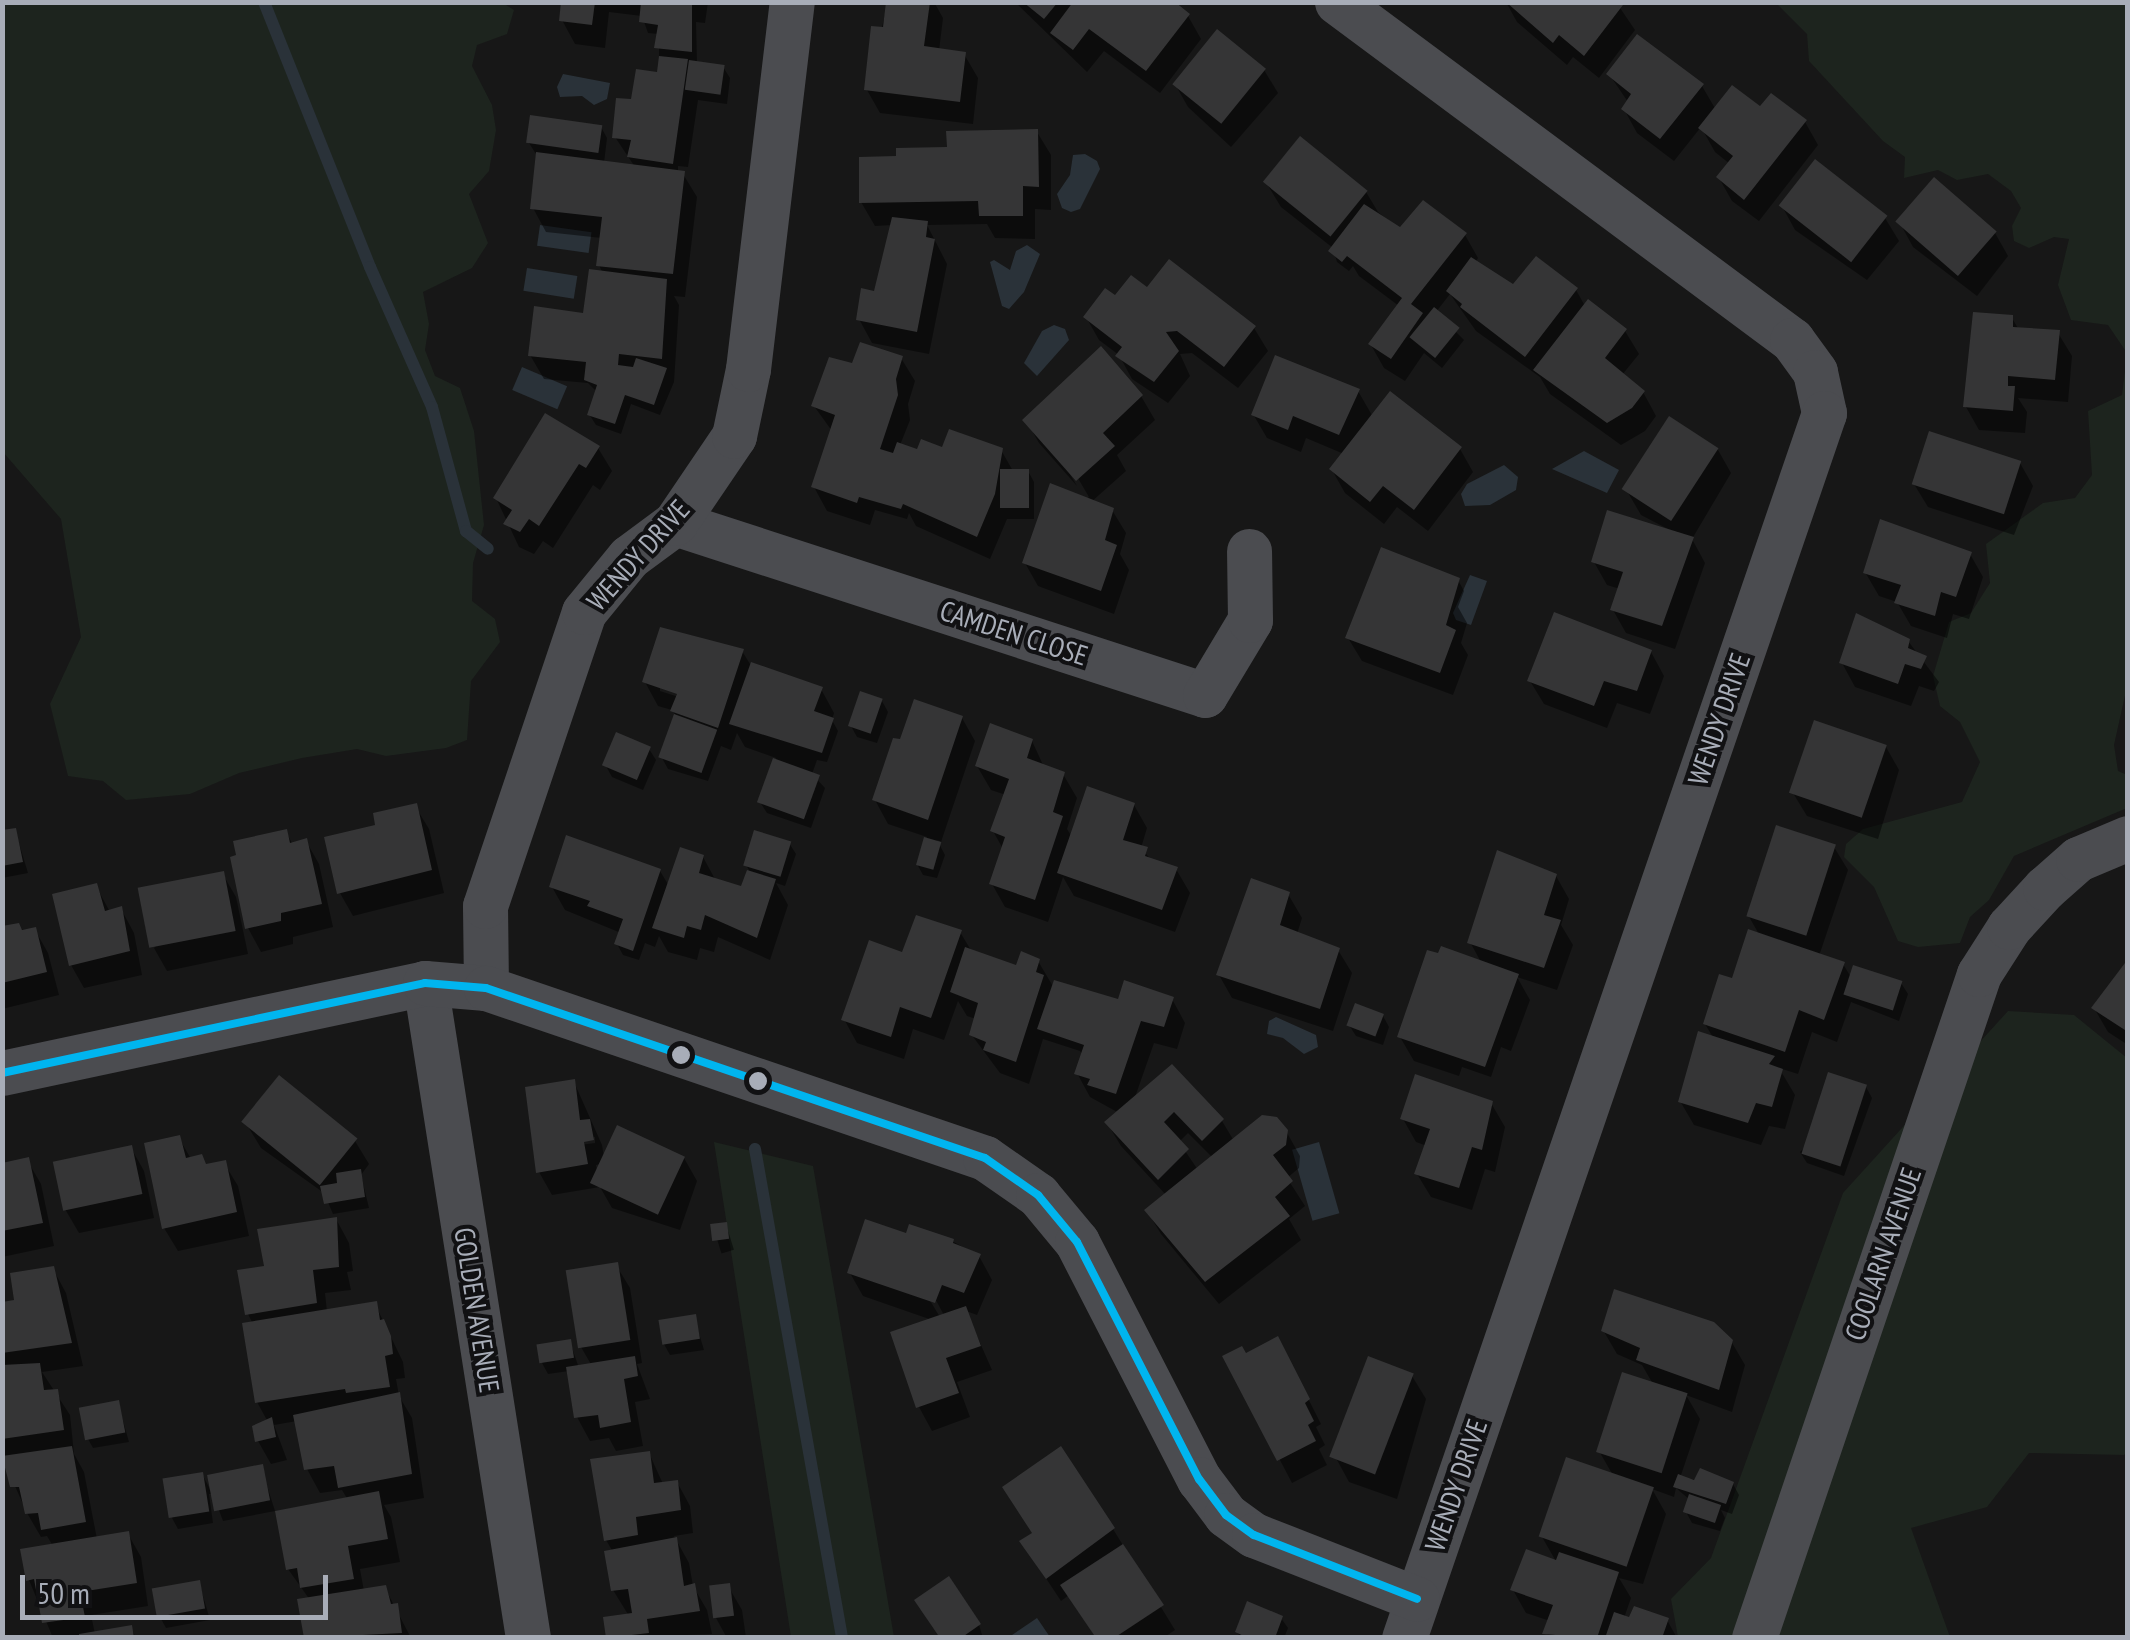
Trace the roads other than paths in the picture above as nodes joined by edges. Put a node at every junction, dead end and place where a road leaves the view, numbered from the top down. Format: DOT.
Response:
graph roads {
  1 [pos="792,2"];
  2 [pos="1337,2"];
  3 [pos="674,523"];
  4 [pos="1249,551"];
  5 [pos="2128,838"];
  6 [pos="424,984"];
  7 [pos="486,988"];
  8 [pos="2,1073"];
  9 [pos="1410,1618"];
  10 [pos="528,1638"];
  11 [pos="1754,1638"];
  1 -- 3 [label="street, WENDY DRIVE"];
  2 -- 9 [label="street, WENDY DRIVE"];
  3 -- 4 [label="street, CAMDEN CLOSE"];
  3 -- 7 [label="street, WENDY DRIVE"];
  5 -- 11 [label="street, COOLARN AVENUE"];
  6 -- 7 [label="street"];
  6 -- 8 [label="street"];
  6 -- 10 [label="street, GOLDEN AVENUE"];
  7 -- 9 [label="street"];
}
